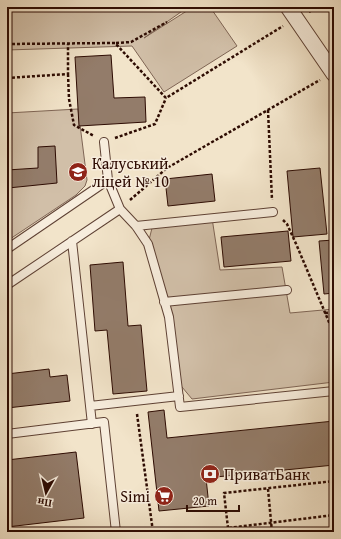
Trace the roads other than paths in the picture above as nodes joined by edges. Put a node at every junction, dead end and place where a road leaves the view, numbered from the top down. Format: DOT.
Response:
graph roads {
  1 [pos="288,7"];
  2 [pos="330,75"];
  3 [pos="104,142"];
  4 [pos="108,180"];
  5 [pos="120,209"];
  6 [pos="273,212"];
  7 [pos="136,226"];
  8 [pos="72,241"];
  9 [pos="7,249"];
  10 [pos="7,285"];
  11 [pos="287,290"];
  12 [pos="164,302"];
  13 [pos="334,391"];
  14 [pos="179,396"];
  15 [pos="90,406"];
  16 [pos="92,424"];
  17 [pos="7,434"];
  18 [pos="116,532"];
  1 -- 2 [label="street"];
  3 -- 4 [label="lane"];
  4 -- 5 [label="lane"];
  4 -- 9 [label="lane"];
  5 -- 7 [label="lane"];
  5 -- 8 [label="lane"];
  6 -- 7 [label="lane"];
  7 -- 12 [label="lane"];
  8 -- 10 [label="lane"];
  8 -- 15 [label="lane"];
  11 -- 12 [label="lane"];
  12 -- 14 [label="lane"];
  13 -- 14 [label="lane"];
  14 -- 15 [label="lane"];
  15 -- 16 [label="lane"];
  16 -- 17 [label="lane"];
  16 -- 18 [label="lane"];
}
